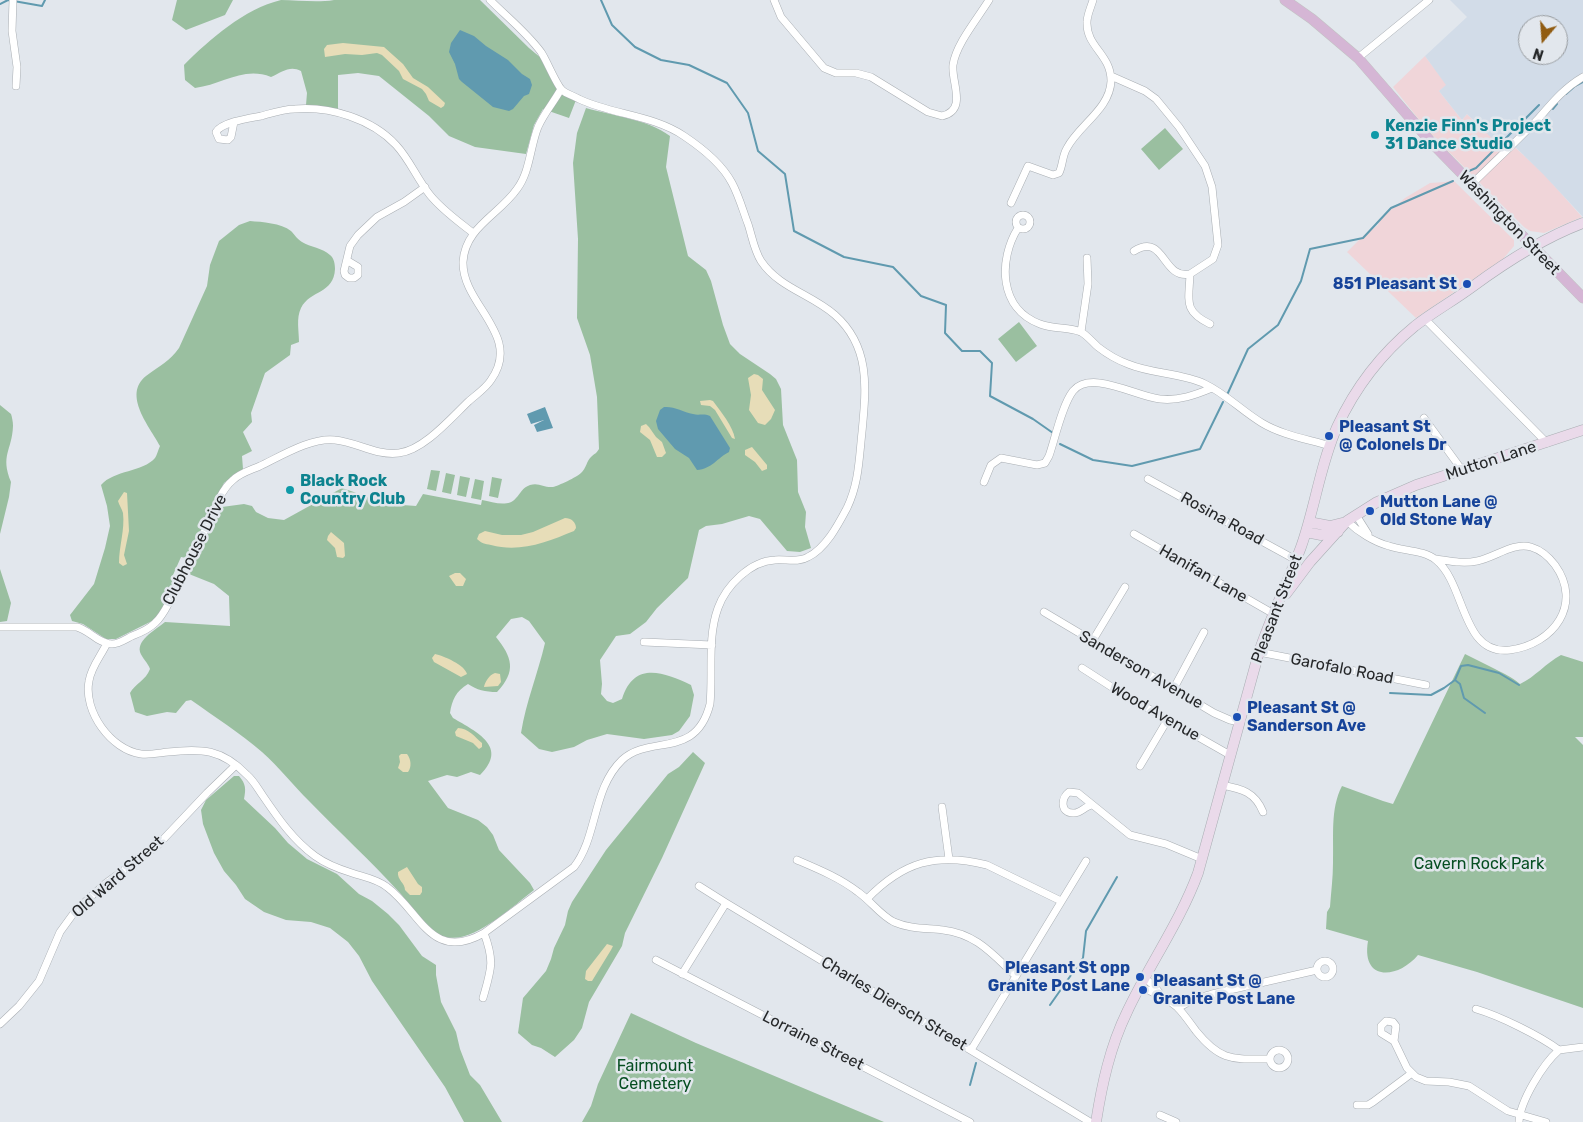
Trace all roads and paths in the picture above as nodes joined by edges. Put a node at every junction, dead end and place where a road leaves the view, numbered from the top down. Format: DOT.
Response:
graph roads {
  1 [pos="490,0"];
  2 [pos="774,0"];
  3 [pos="989,0"];
  4 [pos="1093,0"];
  5 [pos="1285,0"];
  6 [pos="1429,0"];
  7 [pos="13,1"];
  8 [pos="1358,58"];
  9 [pos="1110,76"];
  10 [pos="1583,77"];
  11 [pos="16,86"];
  12 [pos="561,89"];
  13 [pos="234,122"];
  14 [pos="1471,185"];
  15 [pos="425,187"];
  16 [pos="1011,203"];
  17 [pos="1583,223"];
  18 [pos="1018,228"];
  19 [pos="473,233"];
  20 [pos="1532,247"];
  21 [pos="1134,250"];
  22 [pos="1087,258"];
  23 [pos="348,261"];
  24 [pos="1190,274"];
  25 [pos="1583,298"];
  26 [pos="1425,319"];
  27 [pos="1210,324"];
  28 [pos="1081,332"];
  29 [pos="1212,388"];
  30 [pos="1424,418"];
  31 [pos="1583,430"];
  32 [pos="1547,443"];
  33 [pos="1330,446"];
  34 [pos="1462,470"];
  35 [pos="1148,479"];
  36 [pos="984,482"];
  37 [pos="1352,518"];
  38 [pos="1307,527"];
  39 [pos="1338,532"];
  40 [pos="1134,534"];
  41 [pos="1296,560"];
  42 [pos="1436,560"];
  43 [pos="1125,587"];
  44 [pos="1044,612"];
  45 [pos="1272,613"];
  46 [pos="0,627"];
  47 [pos="1204,632"];
  48 [pos="1092,640"];
  49 [pos="644,642"];
  50 [pos="107,643"];
  51 [pos="712,645"];
  52 [pos="1259,652"];
  53 [pos="1082,668"];
  54 [pos="1426,685"];
  55 [pos="1174,688"];
  56 [pos="1168,720"];
  57 [pos="1240,722"];
  58 [pos="1230,755"];
  59 [pos="236,765"];
  60 [pos="1140,766"];
  61 [pos="1222,785"];
  62 [pos="1092,805"];
  63 [pos="942,807"];
  64 [pos="1263,812"];
  65 [pos="949,859"];
  66 [pos="1202,859"];
  67 [pos="797,860"];
  68 [pos="1086,861"];
  69 [pos="699,886"];
  70 [pos="867,900"];
  71 [pos="1061,902"];
  72 [pos="726,904"];
  73 [pos="484,933"];
  74 [pos="656,960"];
  75 [pos="1317,970"];
  76 [pos="682,974"];
  77 [pos="1016,976"];
  78 [pos="1142,982"];
  79 [pos="483,998"];
  80 [pos="1178,1008"];
  81 [pos="1476,1009"];
  82 [pos="0,1024"];
  83 [pos="1394,1041"];
  84 [pos="1583,1047"];
  85 [pos="971,1050"];
  86 [pos="1560,1050"];
  87 [pos="1270,1059"];
  88 [pos="1412,1073"];
  89 [pos="1358,1105"];
  90 [pos="1160,1115"];
  91 [pos="1519,1119"];
  92 [pos="970,1122"];
  93 [pos="1090,1122"];
  94 [pos="1096,1122"];
  95 [pos="1176,1122"];
  96 [pos="1546,1122"];
  1 -- 12 [label="street"];
  2 -- 3 [label="street"];
  4 -- 9 [label="street"];
  5 -- 8 [label="main road, Washington Street"];
  6 -- 8 [label="street"];
  7 -- 11 [label="street"];
  8 -- 14 [label="main road, Washington Street"];
  9 -- 16 [label="street"];
  9 -- 24 [label="street"];
  10 -- 14 [label="street"];
  12 -- 19 [label="street"];
  12 -- 51 [label="street"];
  13 -- 15 [label="street"];
  14 -- 20 [label="main road, Washington Street"];
  15 -- 19 [label="street"];
  15 -- 23 [label="street"];
  17 -- 20 [label="main road, Pleasant Street"];
  18 -- 28 [label="street"];
  19 -- 50 [label="street, Clubhouse Drive"];
  20 -- 25 [label="main road, Washington Street"];
  20 -- 26 [label="main road, Pleasant Street"];
  21 -- 24 [label="street"];
  22 -- 28 [label="street"];
  24 -- 27 [label="street"];
  26 -- 32 [label="street"];
  26 -- 33 [label="main road, Pleasant Street"];
  28 -- 29 [label="street"];
  29 -- 33 [label="street"];
  29 -- 36 [label="street"];
  30 -- 34 [label="street"];
  31 -- 32 [label="main road, Mutton Lane"];
  32 -- 34 [label="main road, Mutton Lane"];
  33 -- 38 [label="main road, Pleasant Street"];
  34 -- 37 [label="main road, Mutton Lane"];
  35 -- 41 [label="street, Rosina Road"];
  37 -- 38 [label="main road, Mutton Lane"];
  37 -- 39 [label="main road, Mutton Lane"];
  37 -- 42 [label="street"];
  38 -- 39 [label="main road"];
  38 -- 41 [label="main road, Pleasant Street"];
  39 -- 45 [label="main road, Mutton Lane"];
  40 -- 45 [label="street, Hanifan Lane"];
  41 -- 45 [label="main road, Pleasant Street"];
  42 -- 42 [label="street"];
  43 -- 48 [label="street"];
  44 -- 48 [label="street, Sanderson Avenue"];
  45 -- 52 [label="main road, Pleasant Street"];
  46 -- 50 [label="street"];
  47 -- 55 [label="street"];
  48 -- 55 [label="street, Sanderson Avenue"];
  49 -- 51 [label="street"];
  50 -- 59 [label="street"];
  51 -- 73 [label="street"];
  52 -- 54 [label="street, Garofalo Road"];
  52 -- 57 [label="main road, Pleasant Street"];
  53 -- 56 [label="street, Wood Avenue"];
  55 -- 57 [label="street, Sanderson Avenue"];
  56 -- 58 [label="street, Wood Avenue"];
  56 -- 60 [label="street"];
  57 -- 58 [label="main road, Pleasant Street"];
  58 -- 61 [label="main road, Pleasant Street"];
  59 -- 73 [label="street"];
  59 -- 82 [label="street, Old Ward Street"];
  61 -- 64 [label="street"];
  61 -- 66 [label="main road, Pleasant Street"];
  62 -- 66 [label="street"];
  63 -- 65 [label="street"];
  65 -- 70 [label="street"];
  65 -- 71 [label="street"];
  66 -- 78 [label="main road, Pleasant Street"];
  67 -- 70 [label="street"];
  68 -- 71 [label="street"];
  69 -- 72 [label="street, Charles Diersch Street"];
  70 -- 77 [label="street"];
  71 -- 77 [label="street"];
  72 -- 76 [label="street"];
  72 -- 85 [label="street, Charles Diersch Street"];
  73 -- 79 [label="street"];
  74 -- 76 [label="street, Lorraine Street"];
  75 -- 80 [label="street"];
  76 -- 92 [label="street, Lorraine Street"];
  77 -- 85 [label="street"];
  78 -- 80 [label="street"];
  78 -- 94 [label="main road, Pleasant Street"];
  80 -- 87 [label="street"];
  81 -- 86 [label="street"];
  83 -- 88 [label="street"];
  84 -- 86 [label="street"];
  85 -- 93 [label="street, Charles Diersch Street"];
  86 -- 91 [label="street"];
  88 -- 89 [label="street"];
  88 -- 91 [label="street"];
  90 -- 95 [label="street"];
  91 -- 96 [label="street"];
}
